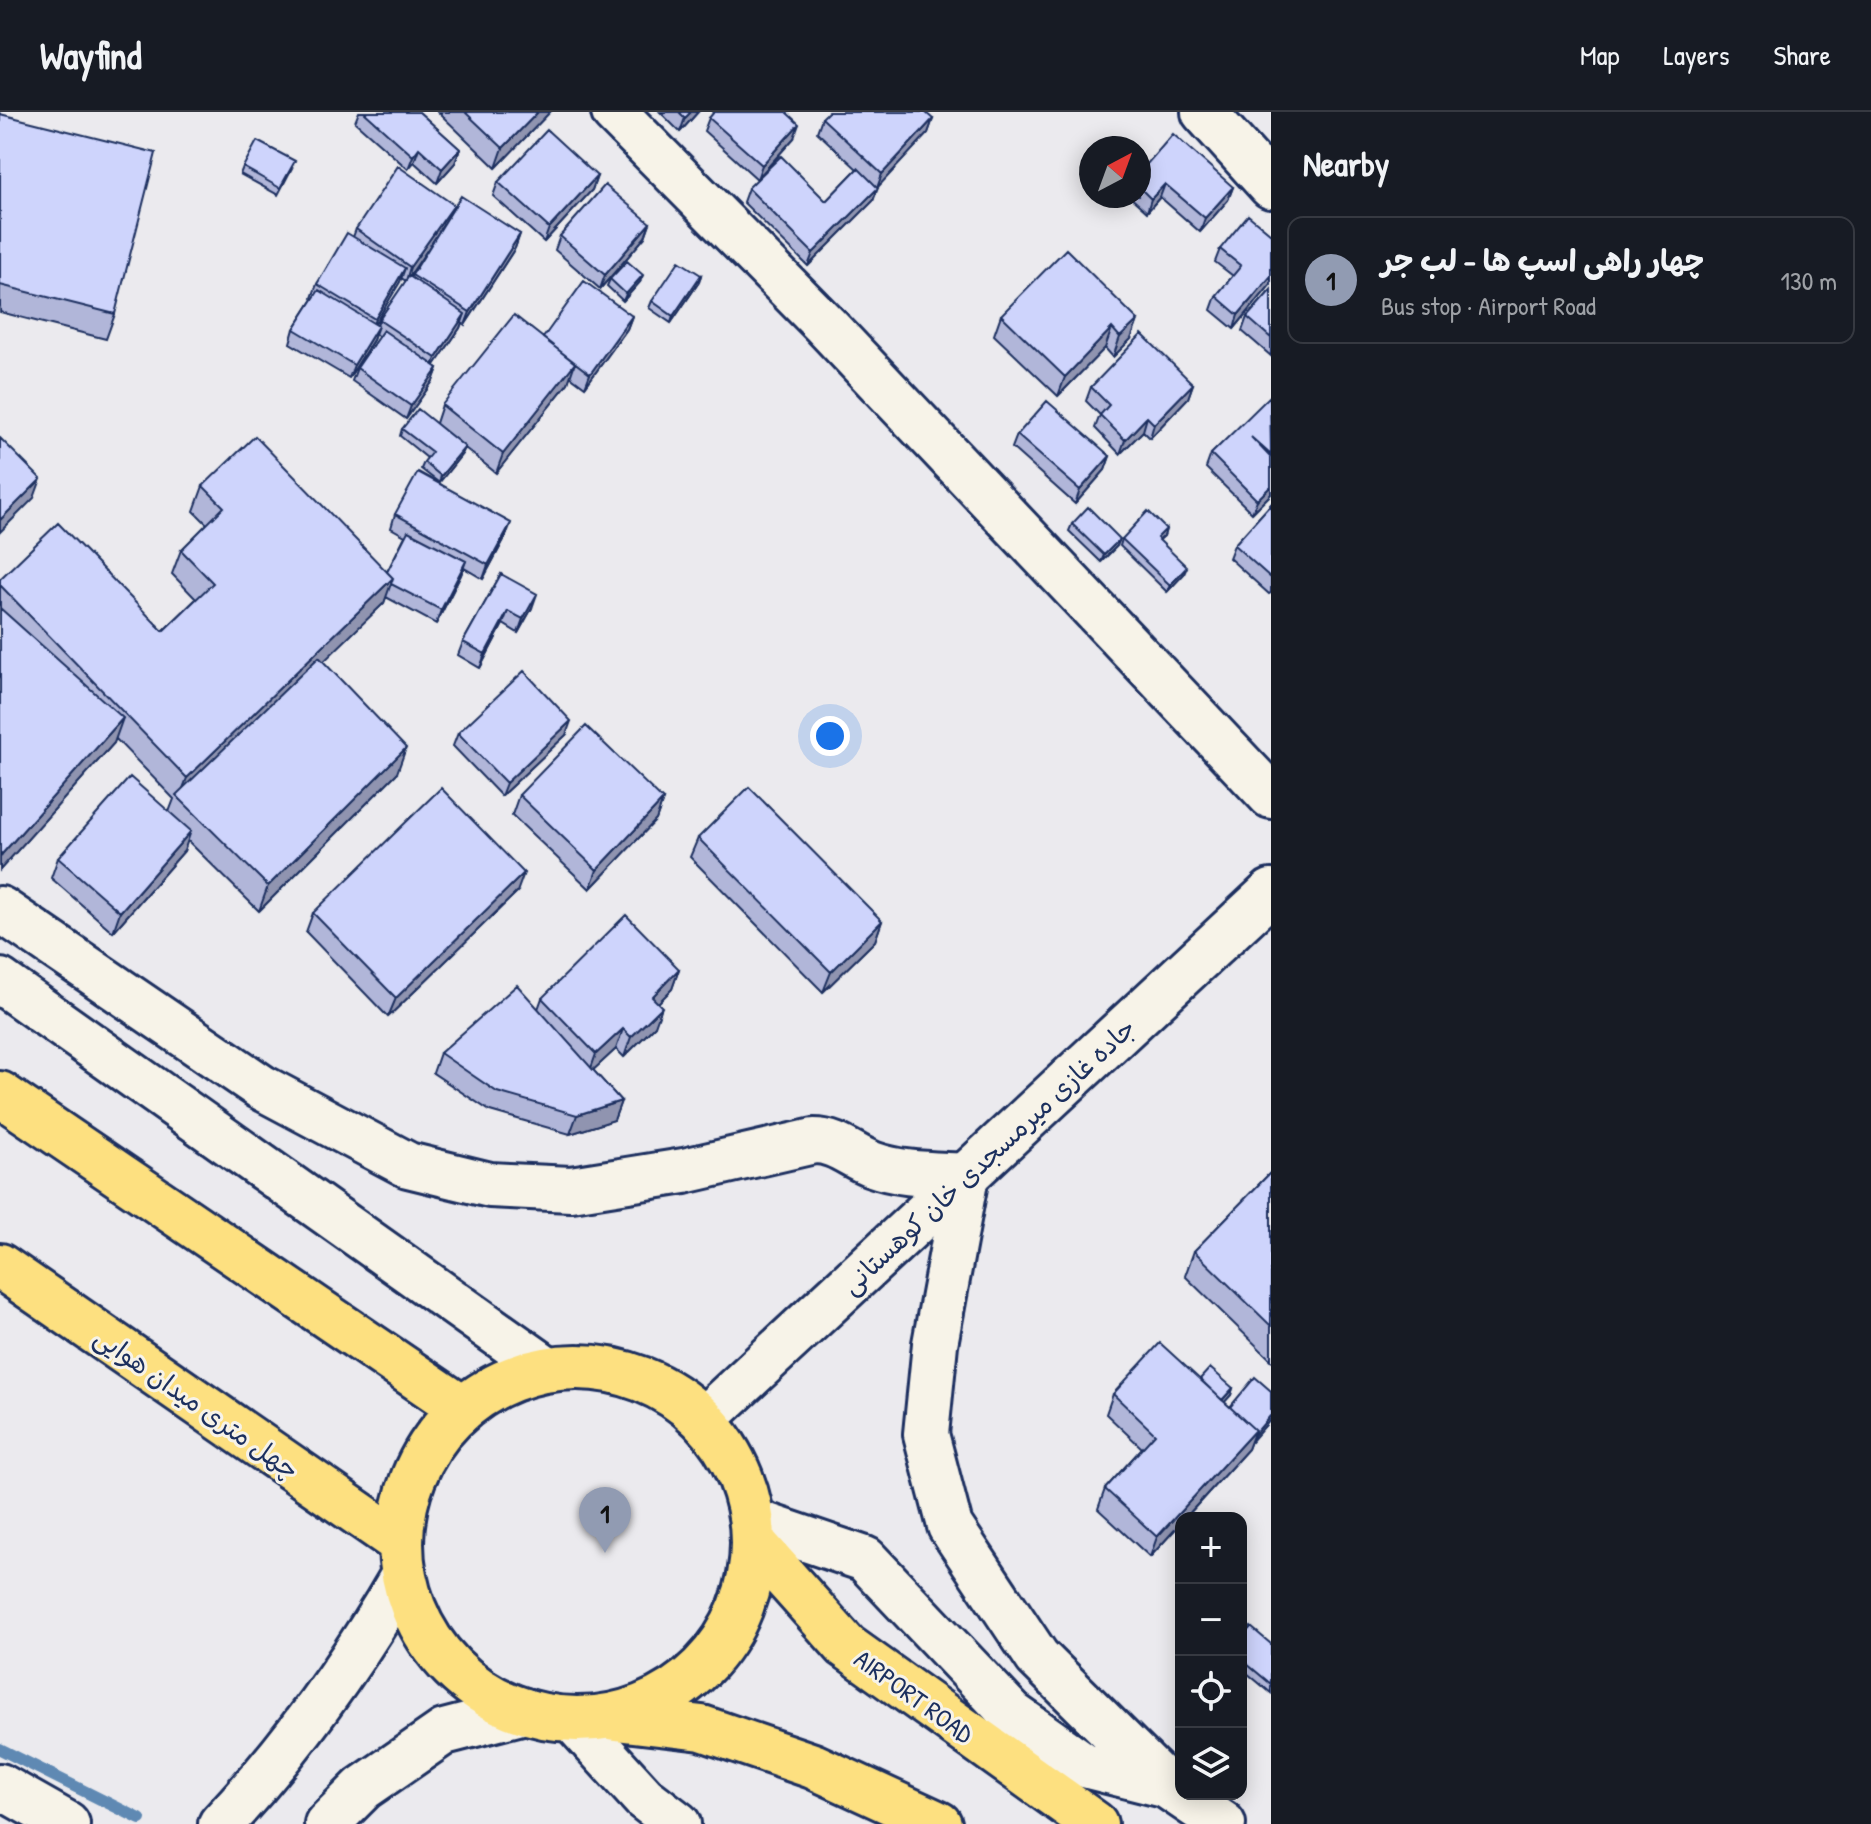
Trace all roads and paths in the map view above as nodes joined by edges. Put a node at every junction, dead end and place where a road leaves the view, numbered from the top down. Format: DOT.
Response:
graph roads {
  1 [pos="614,112"];
  2 [pos="1204,112"];
  3 [pos="1271,186"];
  4 [pos="1271,796"];
  5 [pos="1271,892"];
  6 [pos="0,909"];
  7 [pos="0,981"];
  8 [pos="0,1094"];
  9 [pos="966,1176"];
  10 [pos="0,1266"];
  11 [pos="546,1368"];
  12 [pos="462,1408"];
  13 [pos="704,1419"];
  14 [pos="754,1532"];
  15 [pos="399,1557"];
  16 [pos="525,1711"];
  17 [pos="591,1718"];
  18 [pos="0,1786"];
  19 [pos="1167,1786"];
  20 [pos="67,1824"];
  21 [pos="221,1824"];
  22 [pos="327,1824"];
  23 [pos="678,1824"];
  24 [pos="939,1824"];
  25 [pos="1095,1824"];
  26 [pos="1223,1824"];
  1 -- 4 [label="street"];
  2 -- 3 [label="street"];
  5 -- 9 [label="street, جاده غازی میرمسجدی خان کوهستانی"];
  6 -- 9 [label="street"];
  7 -- 11 [label="street"];
  8 -- 12 [label="main road"];
  9 -- 13 [label="street, جاده غازی میرمسجدی خان کوهستانی"];
  9 -- 19 [label="street"];
  10 -- 15 [label="main road, چهل متری میدان هوایی"];
  11 -- 12 [label="main road"];
  11 -- 13 [label="main road"];
  12 -- 15 [label="main road"];
  13 -- 14 [label="main road"];
  14 -- 17 [label="main road"];
  14 -- 19 [label="street"];
  14 -- 25 [label="main road, AIRPORT ROAD"];
  15 -- 16 [label="main road"];
  15 -- 21 [label="street"];
  16 -- 17 [label="main road"];
  16 -- 22 [label="street"];
  17 -- 23 [label="street"];
  17 -- 24 [label="main road"];
  18 -- 20 [label="street"];
  19 -- 26 [label="street"];
}
